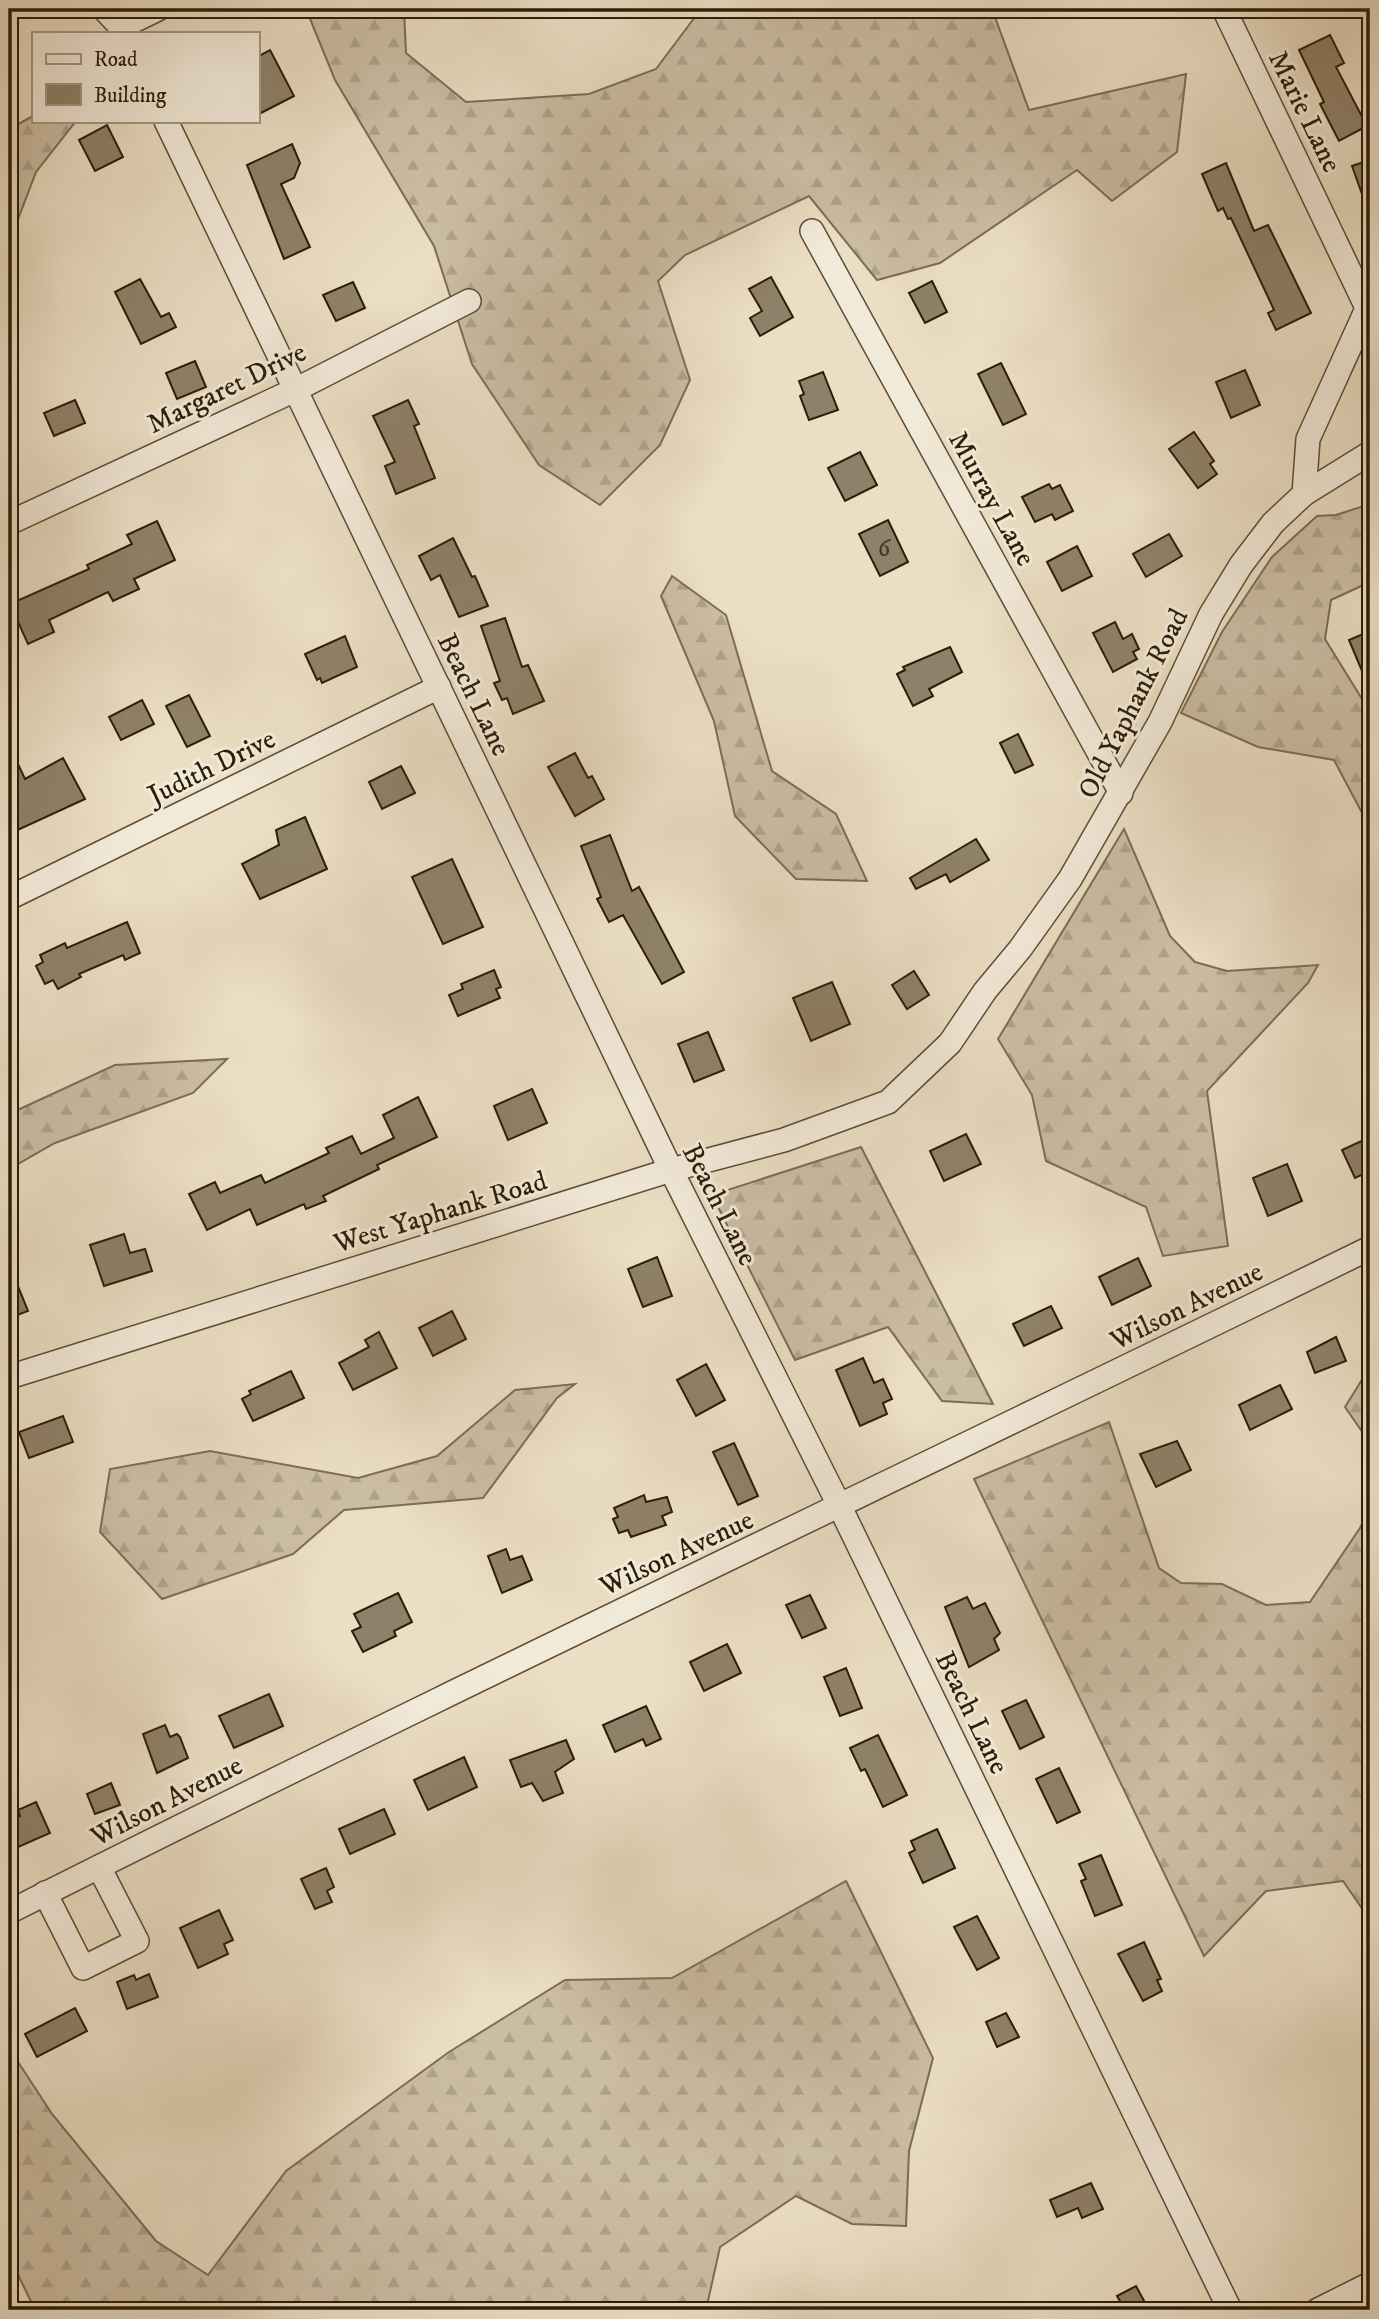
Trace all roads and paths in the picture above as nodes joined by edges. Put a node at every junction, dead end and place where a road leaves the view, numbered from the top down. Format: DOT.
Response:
graph roads {
  1 [pos="104,9"];
  2 [pos="158,9"];
  3 [pos="1224,9"];
  4 [pos="120,23"];
  5 [pos="166,122"];
  6 [pos="813,231"];
  7 [pos="469,301"];
  8 [pos="1369,308"];
  9 [pos="297,389"];
  10 [pos="1370,453"];
  11 [pos="1304,494"];
  12 [pos="9,523"];
  13 [pos="439,687"];
  14 [pos="1121,793"];
  15 [pos="9,898"];
  16 [pos="888,1102"];
  17 [pos="671,1170"];
  18 [pos="1370,1248"];
  19 [pos="9,1377"];
  20 [pos="840,1507"];
  21 [pos="99,1867"];
  22 [pos="45,1893"];
  23 [pos="9,1912"];
  24 [pos="1370,2284"];
  25 [pos="1230,2310"];
  26 [pos="1318,2310"];
  1 -- 4 [label="street"];
  2 -- 4 [label="street"];
  3 -- 8 [label="street, Marie Lane"];
  5 -- 9 [label="street, Beach Lane"];
  6 -- 14 [label="street, Murray Lane"];
  7 -- 9 [label="street, Margaret Drive"];
  8 -- 11 [label="street"];
  9 -- 12 [label="street, Margaret Drive"];
  9 -- 13 [label="street, Beach Lane"];
  10 -- 11 [label="street, Old Yaphank Road"];
  11 -- 14 [label="street, Old Yaphank Road"];
  13 -- 15 [label="street, Judith Drive"];
  13 -- 17 [label="street, Beach Lane"];
  14 -- 16 [label="street, Old Yaphank Road"];
  16 -- 17 [label="street, West Yaphank Road"];
  17 -- 19 [label="street, West Yaphank Road"];
  17 -- 20 [label="street, Beach Lane"];
  18 -- 20 [label="street, Wilson Avenue"];
  20 -- 21 [label="street, Wilson Avenue"];
  20 -- 25 [label="street, Beach Lane"];
  21 -- 22 [label="street, Wilson Avenue"];
  21 -- 22 [label="street"];
  22 -- 23 [label="street, Wilson Avenue"];
  24 -- 26 [label="street"];
}
